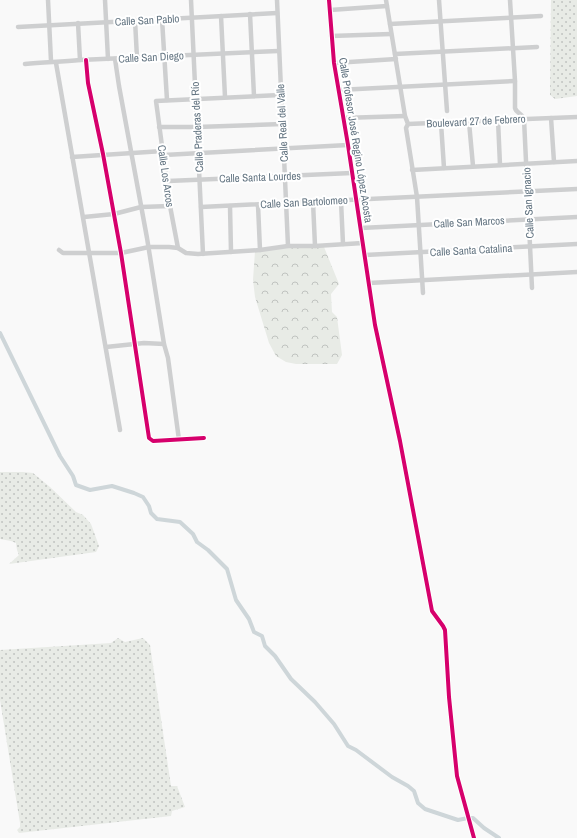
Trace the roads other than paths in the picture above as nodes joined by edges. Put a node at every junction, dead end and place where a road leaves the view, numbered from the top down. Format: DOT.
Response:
graph roads {
  1 [pos="48,0"];
  2 [pos="105,0"];
  3 [pos="191,0"];
  4 [pos="277,0"];
  5 [pos="329,0"];
  6 [pos="386,0"];
  7 [pos="439,0"];
  8 [pos="510,0"];
  9 [pos="387,6"];
  10 [pos="330,10"];
  11 [pos="277,13"];
  12 [pos="250,14"];
  13 [pos="221,16"];
  14 [pos="541,16"];
  15 [pos="192,17"];
  16 [pos="511,17"];
  17 [pos="162,19"];
  18 [pos="135,20"];
  19 [pos="441,21"];
  20 [pos="106,22"];
  21 [pos="78,23"];
  22 [pos="390,24"];
  23 [pos="49,25"];
  24 [pos="18,27"];
  25 [pos="392,34"];
  26 [pos="331,36"];
  27 [pos="537,47"];
  28 [pos="514,48"];
  29 [pos="278,51"];
  30 [pos="252,52"];
  31 [pos="443,52"];
  32 [pos="223,54"];
  33 [pos="395,54"];
  34 [pos="193,55"];
  35 [pos="164,56"];
  36 [pos="115,58"];
  37 [pos="137,58"];
  38 [pos="108,59"];
  39 [pos="396,59"];
  40 [pos="80,60"];
  41 [pos="86,60"];
  42 [pos="54,62"];
  43 [pos="334,63"];
  44 [pos="25,64"];
  45 [pos="515,81"];
  46 [pos="445,85"];
  47 [pos="400,87"];
  48 [pos="338,90"];
  49 [pos="280,95"];
  50 [pos="254,96"];
  51 [pos="225,97"];
  52 [pos="196,99"];
  53 [pos="167,100"];
  54 [pos="447,112"];
  55 [pos="404,116"];
  56 [pos="577,117"];
  57 [pos="343,118"];
  58 [pos="551,118"];
  59 [pos="524,119"];
  60 [pos="498,120"];
  61 [pos="469,122"];
  62 [pos="441,123"];
  63 [pos="282,124"];
  64 [pos="408,124"];
  65 [pos="159,127"];
  66 [pos="197,127"];
  67 [pos="348,145"];
  68 [pos="283,149"];
  69 [pos="131,153"];
  70 [pos="163,153"];
  71 [pos="199,153"];
  72 [pos="103,154"];
  73 [pos="72,157"];
  74 [pos="577,161"];
  75 [pos="554,162"];
  76 [pos="526,164"];
  77 [pos="500,165"];
  78 [pos="473,166"];
  79 [pos="444,168"];
  80 [pos="412,170"];
  81 [pos="352,173"];
  82 [pos="285,176"];
  83 [pos="200,179"];
  84 [pos="168,181"];
  85 [pos="577,189"];
  86 [pos="528,191"];
  87 [pos="417,197"];
  88 [pos="341,200"];
  89 [pos="356,200"];
  90 [pos="313,202"];
  91 [pos="286,203"];
  92 [pos="258,205"];
  93 [pos="170,206"];
  94 [pos="230,206"];
  95 [pos="141,207"];
  96 [pos="201,208"];
  97 [pos="114,214"];
  98 [pos="84,217"];
  99 [pos="577,217"];
  100 [pos="529,219"];
  101 [pos="419,225"];
  102 [pos="361,228"];
  103 [pos="363,243"];
  104 [pos="343,244"];
  105 [pos="577,244"];
  106 [pos="288,246"];
  107 [pos="315,246"];
  108 [pos="530,247"];
  109 [pos="149,248"];
  110 [pos="178,248"];
  111 [pos="59,250"];
  112 [pos="260,250"];
  113 [pos="231,252"];
  114 [pos="421,252"];
  115 [pos="89,253"];
  116 [pos="121,253"];
  117 [pos="203,254"];
  118 [pos="365,255"];
  119 [pos="577,272"];
  120 [pos="532,274"];
  121 [pos="422,280"];
  122 [pos="369,283"];
  123 [pos="532,288"];
  124 [pos="423,293"];
  125 [pos="135,344"];
  126 [pos="164,344"];
  127 [pos="106,347"];
  128 [pos="120,430"];
  129 [pos="204,438"];
  130 [pos="179,440"];
  131 [pos="474,838"];
  1 -- 23 [label="street"];
  2 -- 20 [label="street"];
  3 -- 15 [label="street, Calle Praderas del Río"];
  4 -- 11 [label="street, Calle Real del Valle"];
  5 -- 10 [label="street, Calle Profesor José Regino López Acosta"];
  6 -- 9 [label="street"];
  7 -- 19 [label="street"];
  8 -- 16 [label="street"];
  9 -- 10 [label="street"];
  9 -- 22 [label="street"];
  10 -- 26 [label="street, Calle Profesor José Regino López Acosta"];
  11 -- 12 [label="street, Calle San Pablo"];
  11 -- 29 [label="street, Calle Real del Valle"];
  12 -- 13 [label="street, Calle San Pablo"];
  12 -- 30 [label="street"];
  13 -- 15 [label="street, Calle San Pablo"];
  13 -- 32 [label="street"];
  14 -- 16 [label="street"];
  15 -- 17 [label="street, Calle San Pablo"];
  15 -- 34 [label="street, Calle Praderas del Río"];
  16 -- 19 [label="street"];
  16 -- 28 [label="street"];
  17 -- 18 [label="street, Calle San Pablo"];
  17 -- 35 [label="street"];
  18 -- 20 [label="street, Calle San Pablo"];
  18 -- 37 [label="street"];
  19 -- 22 [label="street"];
  19 -- 31 [label="street"];
  20 -- 21 [label="street, Calle San Pablo"];
  20 -- 38 [label="street"];
  21 -- 23 [label="street, Calle San Pablo"];
  21 -- 40 [label="street"];
  22 -- 25 [label="street"];
  23 -- 24 [label="street, Calle San Pablo"];
  23 -- 42 [label="street"];
  25 -- 26 [label="street"];
  25 -- 33 [label="street"];
  26 -- 43 [label="street, Calle Profesor José Regino López Acosta"];
  27 -- 28 [label="street"];
  28 -- 31 [label="street"];
  28 -- 45 [label="street"];
  29 -- 30 [label="street, Calle San Diego"];
  29 -- 49 [label="street, Calle Real del Valle"];
  30 -- 32 [label="street, Calle San Diego"];
  30 -- 50 [label="street"];
  31 -- 33 [label="street"];
  31 -- 46 [label="street"];
  32 -- 34 [label="street, Calle San Diego"];
  32 -- 51 [label="street"];
  33 -- 39 [label="street"];
  34 -- 35 [label="street, Calle San Diego"];
  34 -- 52 [label="street, Calle Praderas del Río"];
  35 -- 37 [label="street, Calle San Diego"];
  35 -- 53 [label="street"];
  36 -- 37 [label="street, Calle San Diego"];
  36 -- 38 [label="street, Calle San Diego"];
  36 -- 69 [label="street"];
  38 -- 41 [label="street, Calle San Diego"];
  39 -- 43 [label="street"];
  39 -- 47 [label="street"];
  40 -- 41 [label="street, Calle San Diego"];
  40 -- 42 [label="street, Calle San Diego"];
  41 -- 72 [label="street"];
  42 -- 44 [label="street, Calle San Diego"];
  42 -- 73 [label="street"];
  43 -- 48 [label="street, Calle Profesor José Regino López Acosta"];
  45 -- 46 [label="street"];
  45 -- 59 [label="street"];
  46 -- 47 [label="street"];
  46 -- 54 [label="street"];
  47 -- 48 [label="street"];
  47 -- 55 [label="street"];
  48 -- 57 [label="street, Calle Profesor José Regino López Acosta"];
  49 -- 50 [label="street"];
  49 -- 63 [label="street, Calle Real del Valle"];
  50 -- 51 [label="street"];
  51 -- 52 [label="street"];
  52 -- 53 [label="street"];
  52 -- 66 [label="street, Calle Praderas del Río"];
  53 -- 65 [label="street, Calle Los Arcos"];
  55 -- 57 [label="street"];
  55 -- 64 [label="street"];
  56 -- 58 [label="street, Boulevard 27 de Febrero"];
  57 -- 67 [label="street, Calle Profesor José Regino López Acosta"];
  58 -- 59 [label="street, Boulevard 27 de Febrero"];
  58 -- 75 [label="street"];
  59 -- 60 [label="street, Boulevard 27 de Febrero"];
  59 -- 76 [label="street, Calle San Ignacio"];
  60 -- 61 [label="street, Boulevard 27 de Febrero"];
  60 -- 77 [label="street"];
  61 -- 62 [label="street, Boulevard 27 de Febrero"];
  61 -- 78 [label="street"];
  62 -- 64 [label="street, Boulevard 27 de Febrero"];
  62 -- 79 [label="street"];
  63 -- 66 [label="street"];
  63 -- 68 [label="street, Calle Real del Valle"];
  64 -- 80 [label="street"];
  65 -- 66 [label="street"];
  65 -- 70 [label="street, Calle Los Arcos"];
  66 -- 71 [label="street, Calle Praderas del Río"];
  67 -- 68 [label="street"];
  67 -- 81 [label="street, Calle Profesor José Regino López Acosta"];
  68 -- 71 [label="street"];
  68 -- 82 [label="street, Calle Real del Valle"];
  69 -- 70 [label="street"];
  69 -- 72 [label="street"];
  69 -- 95 [label="street"];
  70 -- 71 [label="street"];
  70 -- 84 [label="street, Calle Los Arcos"];
  71 -- 83 [label="street, Calle Praderas del Río"];
  72 -- 73 [label="street"];
  72 -- 97 [label="street"];
  73 -- 98 [label="street"];
  74 -- 75 [label="street"];
  75 -- 76 [label="street"];
  76 -- 77 [label="street"];
  76 -- 86 [label="street, Calle San Ignacio"];
  77 -- 78 [label="street"];
  78 -- 79 [label="street"];
  79 -- 80 [label="street"];
  80 -- 87 [label="street"];
  81 -- 82 [label="street, Calle Santa Lourdes"];
  81 -- 89 [label="street, Calle Profesor José Regino López Acosta"];
  82 -- 83 [label="street, Calle Santa Lourdes"];
  82 -- 91 [label="street, Calle Real del Valle"];
  83 -- 84 [label="street, Calle Santa Lourdes"];
  83 -- 96 [label="street, Calle Praderas del Río"];
  84 -- 93 [label="street, Calle Los Arcos"];
  85 -- 86 [label="street, Calle San Bartolomeo"];
  86 -- 87 [label="street, Calle San Bartolomeo"];
  86 -- 100 [label="street, Calle San Ignacio"];
  87 -- 89 [label="street, Calle San Bartolomeo"];
  87 -- 101 [label="street"];
  88 -- 89 [label="street, Calle San Bartolomeo"];
  88 -- 90 [label="street, Calle San Bartolomeo"];
  88 -- 104 [label="street"];
  89 -- 102 [label="street, Calle Profesor José Regino López Acosta"];
  90 -- 91 [label="street, Calle San Bartolomeo"];
  90 -- 107 [label="street"];
  91 -- 92 [label="street, Calle San Bartolomeo"];
  91 -- 106 [label="street, Calle Real del Valle"];
  92 -- 94 [label="street, Calle San Bartolomeo"];
  92 -- 112 [label="street"];
  93 -- 95 [label="street"];
  93 -- 110 [label="street, Calle Los Arcos"];
  94 -- 96 [label="street, Calle San Bartolomeo"];
  94 -- 113 [label="street"];
  95 -- 97 [label="street"];
  95 -- 109 [label="street"];
  96 -- 117 [label="street, Calle Praderas del Río"];
  97 -- 98 [label="street"];
  97 -- 116 [label="street"];
  98 -- 115 [label="street"];
  99 -- 100 [label="street, Calle San Marcos"];
  100 -- 101 [label="street, Calle San Marcos"];
  100 -- 108 [label="street, Calle San Ignacio"];
  101 -- 102 [label="street, Calle San Marcos"];
  101 -- 114 [label="street"];
  102 -- 103 [label="street, Calle Profesor José Regino López Acosta"];
  103 -- 104 [label="street"];
  103 -- 118 [label="street, Calle Profesor José Regino López Acosta"];
  104 -- 107 [label="street"];
  105 -- 108 [label="street, Calle Santa Catalina"];
  106 -- 107 [label="street"];
  106 -- 112 [label="street"];
  108 -- 114 [label="street, Calle Santa Catalina"];
  108 -- 120 [label="street, Calle San Ignacio"];
  109 -- 110 [label="street"];
  109 -- 116 [label="street"];
  109 -- 126 [label="street"];
  110 -- 117 [label="street"];
  111 -- 115 [label="street"];
  112 -- 113 [label="street"];
  113 -- 117 [label="street"];
  114 -- 118 [label="street, Calle Santa Catalina"];
  114 -- 121 [label="street"];
  115 -- 116 [label="street"];
  115 -- 127 [label="street"];
  116 -- 125 [label="street"];
  118 -- 122 [label="street, Calle Profesor José Regino López Acosta"];
  119 -- 120 [label="street"];
  120 -- 121 [label="street"];
  120 -- 123 [label="street, Calle San Ignacio"];
  121 -- 122 [label="street"];
  121 -- 124 [label="street"];
  122 -- 131 [label="street, Calle Profesor José Regino López Acosta"];
  125 -- 126 [label="street"];
  125 -- 127 [label="street"];
  125 -- 130 [label="street"];
  126 -- 130 [label="street"];
  127 -- 128 [label="street"];
  129 -- 130 [label="street"];
}
